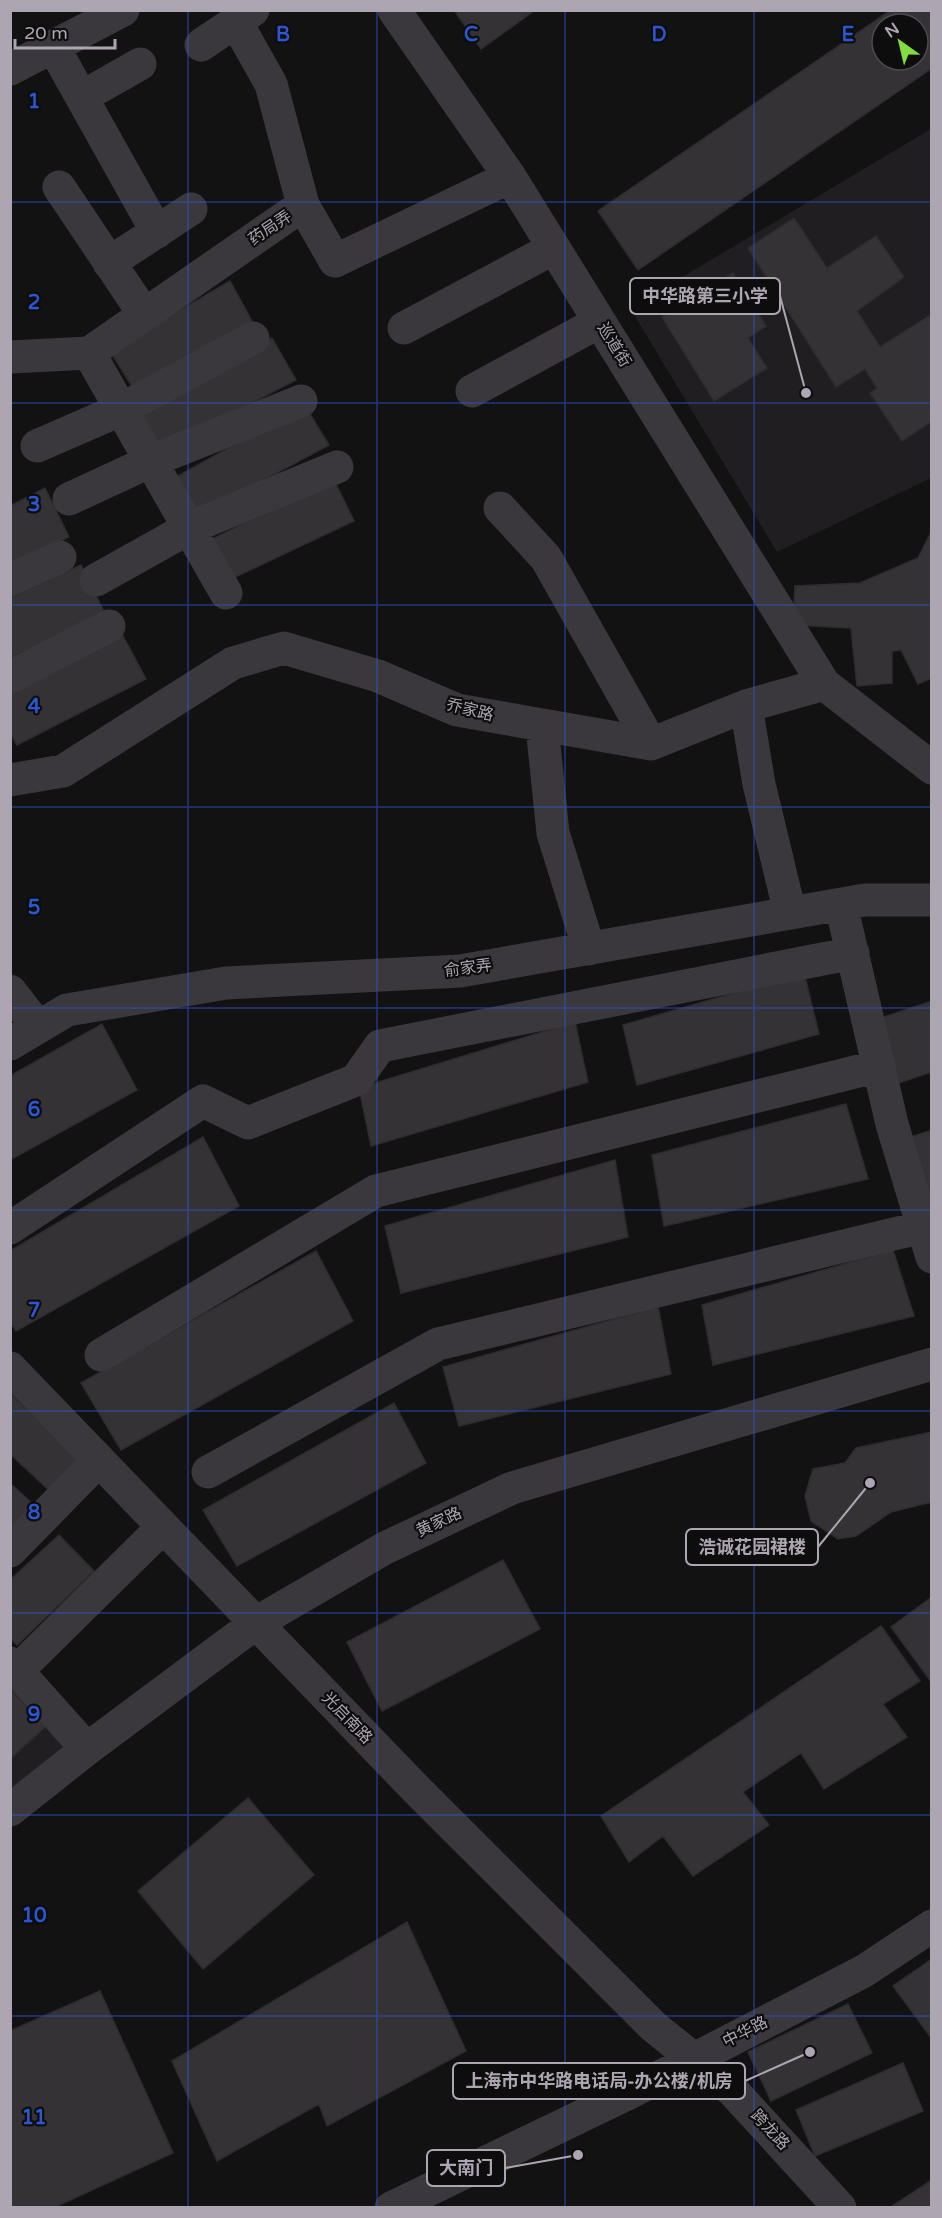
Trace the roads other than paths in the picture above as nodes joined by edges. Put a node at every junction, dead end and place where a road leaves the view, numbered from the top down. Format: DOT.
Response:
graph roads {
  1 [pos="123,10"];
  2 [pos="394,10"];
  3 [pos="244,16"];
  4 [pos="201,45"];
  5 [pos="54,48"];
  6 [pos="140,64"];
  7 [pos="10,69"];
  8 [pos="82,97"];
  9 [pos="510,177"];
  10 [pos="58,187"];
  11 [pos="303,205"];
  12 [pos="191,209"];
  13 [pos="157,232"];
  14 [pos="554,248"];
  15 [pos="109,263"];
  16 [pos="144,314"];
  17 [pos="599,322"];
  18 [pos="404,328"];
  19 [pos="253,338"];
  20 [pos="89,353"];
  21 [pos="10,357"];
  22 [pos="472,391"];
  23 [pos="301,401"];
  24 [pos="122,410"];
  25 [pos="37,446"];
  26 [pos="151,460"];
  27 [pos="337,466"];
  28 [pos="69,499"];
  29 [pos="500,508"];
  30 [pos="189,528"];
  31 [pos="60,558"];
  32 [pos="96,579"];
  33 [pos="10,580"];
  34 [pos="226,593"];
  35 [pos="109,626"];
  36 [pos="10,677"];
  37 [pos="824,684"];
  38 [pos="746,706"];
  39 [pos="543,726"];
  40 [pos="651,744"];
  41 [pos="932,768"];
  42 [pos="15,770"];
  43 [pos="932,900"];
  44 [pos="841,905"];
  45 [pos="790,914"];
  46 [pos="589,949"];
  47 [pos="853,953"];
  48 [pos="10,991"];
  49 [pos="38,1027"];
  50 [pos="10,1044"];
  51 [pos="879,1066"];
  52 [pos="10,1228"];
  53 [pos="927,1242"];
  54 [pos="101,1355"];
  55 [pos="932,1364"];
  56 [pos="10,1368"];
  57 [pos="99,1460"];
  58 [pos="208,1472"];
  59 [pos="163,1527"];
  60 [pos="10,1551"];
  61 [pos="256,1623"];
  62 [pos="14,1667"];
  63 [pos="87,1749"];
  64 [pos="10,1810"];
  65 [pos="932,1926"];
  66 [pos="693,2060"];
  67 [pos="391,2208"];
  68 [pos="840,2208"];
  1 -- 5 [label="street"];
  2 -- 9 [label="street, 巡道街"];
  3 -- 4 [label="street"];
  3 -- 11 [label="street"];
  5 -- 7 [label="street"];
  5 -- 8 [label="street"];
  6 -- 8 [label="street"];
  8 -- 13 [label="street"];
  9 -- 11 [label="street, 药局弄"];
  9 -- 14 [label="street, 巡道街"];
  10 -- 15 [label="street"];
  11 -- 16 [label="street, 药局弄"];
  12 -- 13 [label="street"];
  13 -- 15 [label="street"];
  14 -- 17 [label="street, 巡道街"];
  14 -- 18 [label="street"];
  15 -- 16 [label="street"];
  16 -- 20 [label="street, 药局弄"];
  17 -- 22 [label="street"];
  17 -- 37 [label="street, 巡道街"];
  19 -- 24 [label="street"];
  20 -- 21 [label="street"];
  20 -- 24 [label="street"];
  23 -- 26 [label="street"];
  24 -- 25 [label="street"];
  24 -- 26 [label="street"];
  26 -- 28 [label="street"];
  26 -- 30 [label="street"];
  27 -- 30 [label="street"];
  29 -- 40 [label="street"];
  30 -- 32 [label="street"];
  30 -- 34 [label="street"];
  31 -- 33 [label="street"];
  35 -- 36 [label="street"];
  37 -- 38 [label="street"];
  37 -- 41 [label="street"];
  38 -- 40 [label="street"];
  38 -- 45 [label="street"];
  39 -- 40 [label="street, 乔家路"];
  39 -- 42 [label="street, 乔家路"];
  39 -- 46 [label="street"];
  43 -- 44 [label="street, 俞家弄"];
  44 -- 45 [label="street, 俞家弄"];
  44 -- 47 [label="street"];
  45 -- 46 [label="street, 俞家弄"];
  46 -- 49 [label="street, 俞家弄"];
  47 -- 51 [label="street"];
  47 -- 52 [label="street"];
  48 -- 49 [label="street"];
  49 -- 50 [label="street, 俞家弄"];
  51 -- 53 [label="street"];
  51 -- 54 [label="street"];
  53 -- 58 [label="street"];
  55 -- 61 [label="street, 黄家路"];
  56 -- 57 [label="street, 光启南路"];
  57 -- 59 [label="street, 光启南路"];
  57 -- 60 [label="street"];
  59 -- 61 [label="street, 光启南路"];
  59 -- 62 [label="street"];
  61 -- 63 [label="street, 黄家路"];
  61 -- 66 [label="street, 光启南路"];
  62 -- 63 [label="street"];
  63 -- 64 [label="street, 黄家路"];
  65 -- 66 [label="street, 中华路"];
  66 -- 67 [label="street, 中华路"];
  66 -- 68 [label="street, 跨龙路"];
}
